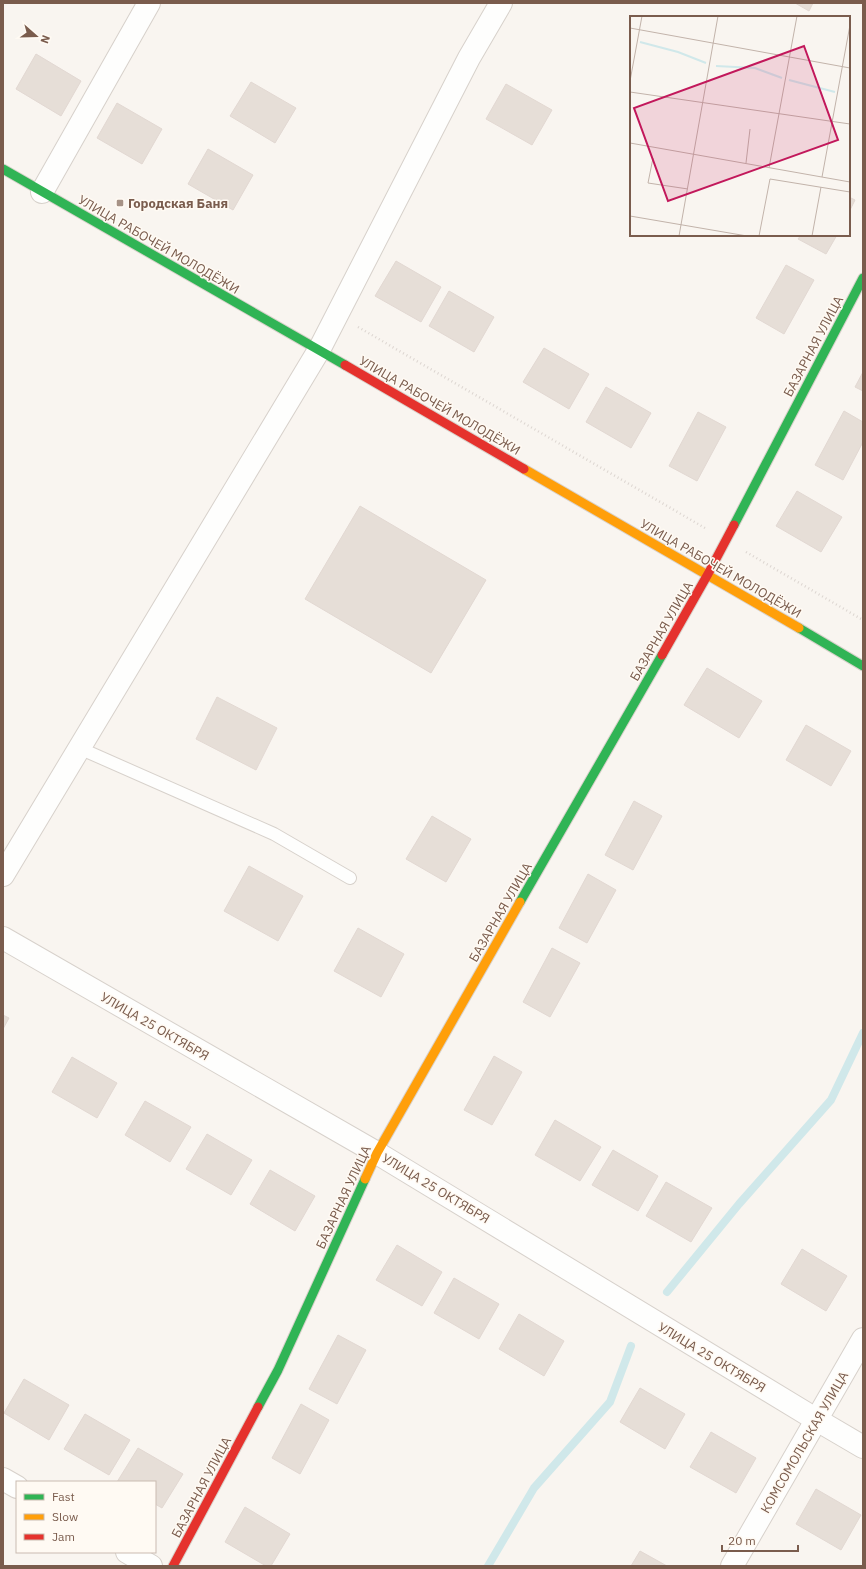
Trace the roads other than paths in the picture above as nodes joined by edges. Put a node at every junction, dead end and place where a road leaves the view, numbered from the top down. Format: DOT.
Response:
graph roads {
  1 [pos="149,3"];
  2 [pos="501,3"];
  3 [pos="3,170"];
  4 [pos="42,192"];
  5 [pos="863,278"];
  6 [pos="319,350"];
  7 [pos="708,574"];
  8 [pos="863,666"];
  9 [pos="80,748"];
  10 [pos="3,875"];
  11 [pos="350,878"];
  12 [pos="3,938"];
  13 [pos="377,1153"];
  14 [pos="863,1339"];
  15 [pos="817,1420"];
  16 [pos="863,1447"];
  17 [pos="3,1479"];
  18 [pos="16,1486"];
  19 [pos="129,1553"];
  20 [pos="151,1566"];
  21 [pos="173,1566"];
  22 [pos="732,1566"];
  1 -- 4 [label="street"];
  2 -- 6 [label="street"];
  3 -- 4 [label="street, УЛИЦА РАБОЧЕЙ МОЛОДЁЖИ"];
  4 -- 6 [label="street, УЛИЦА РАБОЧЕЙ МОЛОДЁЖИ"];
  5 -- 7 [label="street, БАЗАРНАЯ УЛИЦА"];
  6 -- 7 [label="street, УЛИЦА РАБОЧЕЙ МОЛОДЁЖИ"];
  6 -- 9 [label="street"];
  7 -- 8 [label="street, УЛИЦА РАБОЧЕЙ МОЛОДЁЖИ"];
  7 -- 13 [label="street, БАЗАРНАЯ УЛИЦА"];
  9 -- 10 [label="street"];
  9 -- 11 [label="lane"];
  12 -- 13 [label="street, УЛИЦА 25 ОКТЯБРЯ"];
  13 -- 15 [label="street, УЛИЦА 25 ОКТЯБРЯ"];
  13 -- 21 [label="street, БАЗАРНАЯ УЛИЦА"];
  14 -- 15 [label="street, КОМСОМОЛЬСКАЯ УЛИЦА"];
  15 -- 16 [label="street, УЛИЦА 25 ОКТЯБРЯ"];
  15 -- 22 [label="street, КОМСОМОЛЬСКАЯ УЛИЦА"];
  17 -- 18 [label="street"];
  19 -- 20 [label="street"];
}
